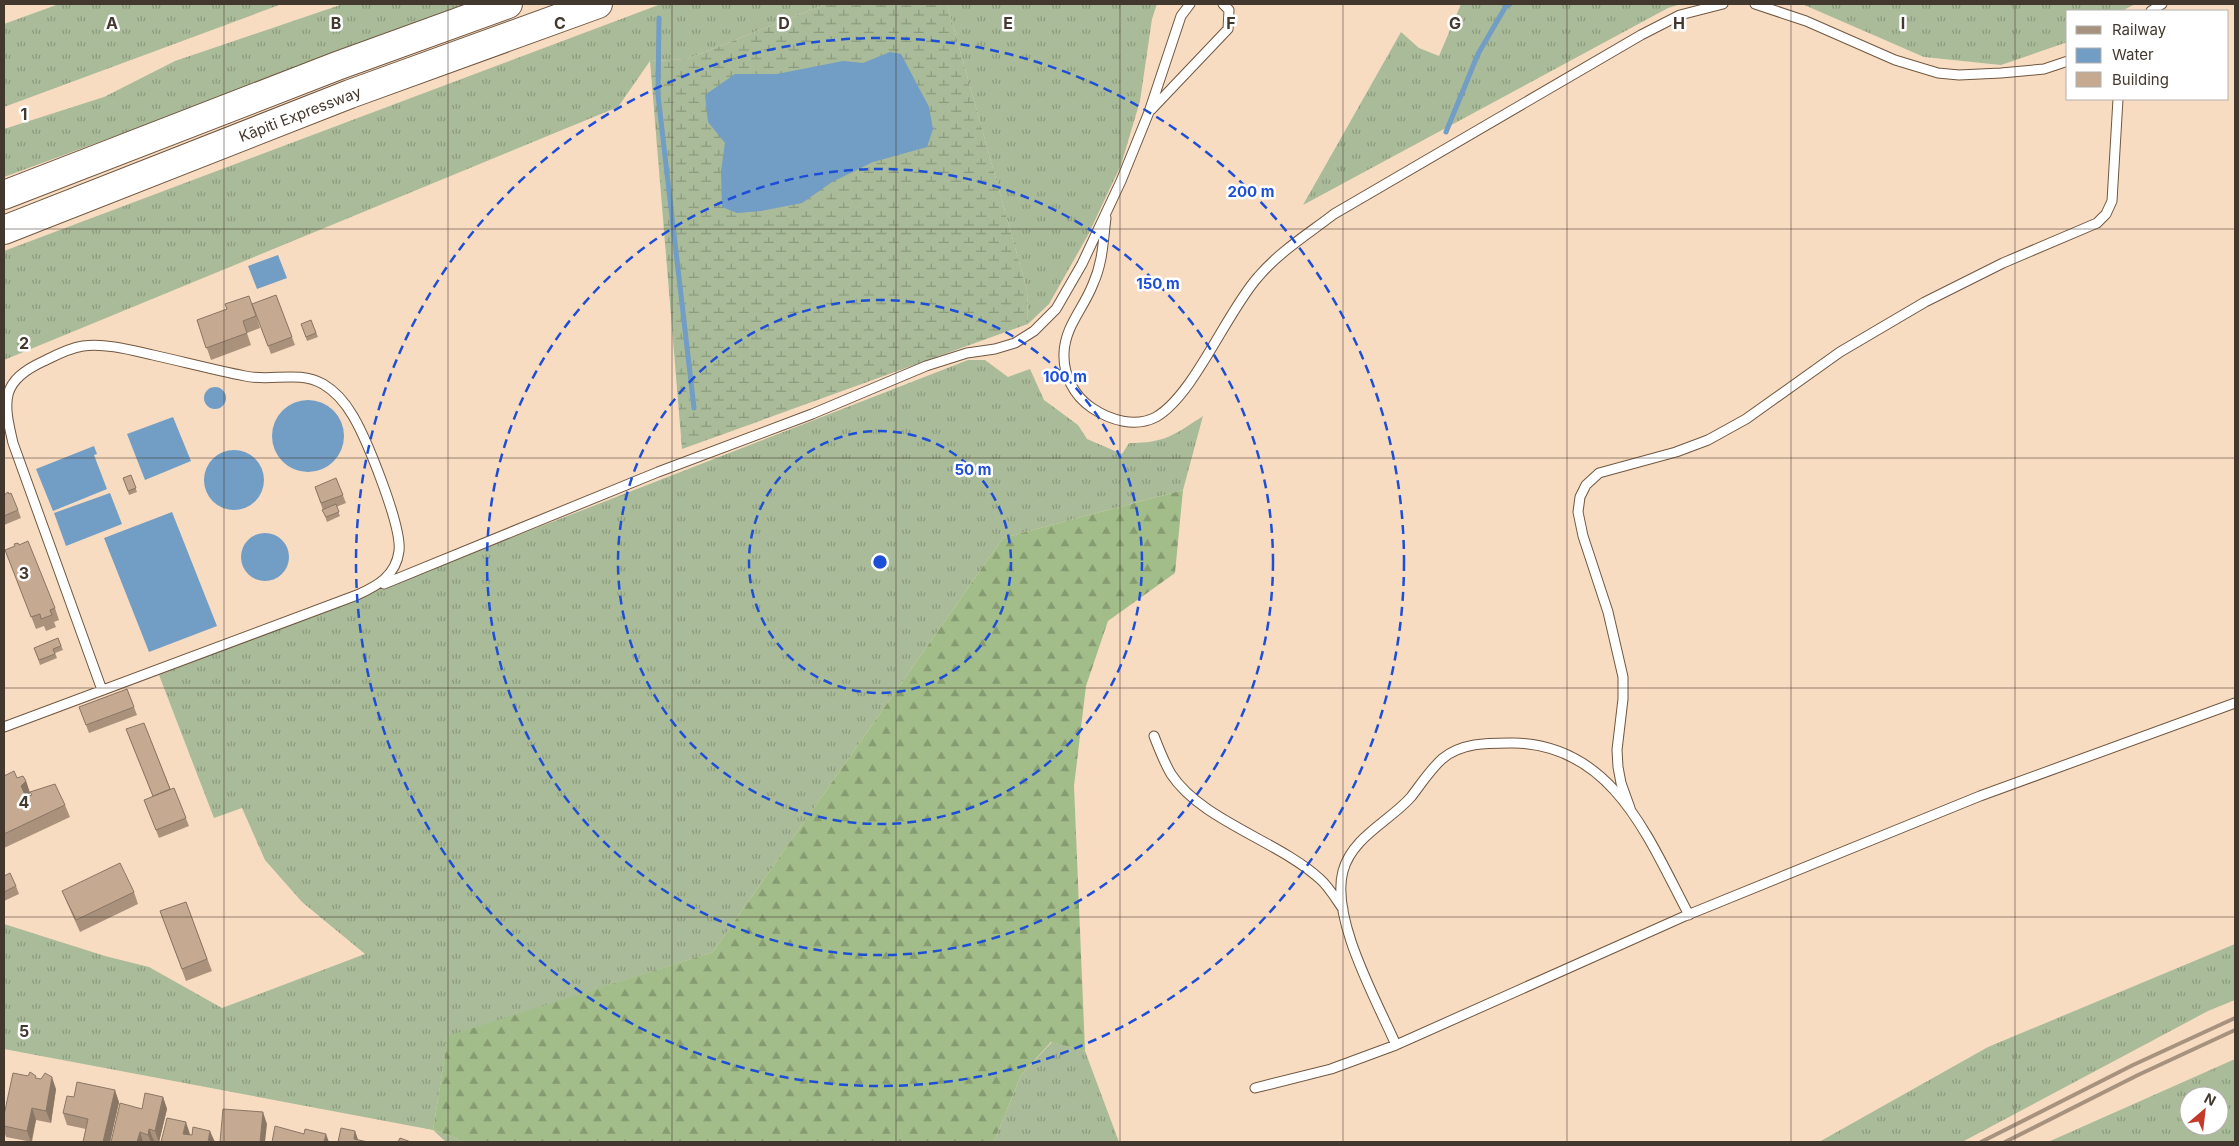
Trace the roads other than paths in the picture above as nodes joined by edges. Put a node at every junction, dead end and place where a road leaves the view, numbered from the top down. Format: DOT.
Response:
graph roads {
  1 [pos="508,4"];
  2 [pos="598,4"];
  3 [pos="1190,4"];
  4 [pos="1223,4"];
  5 [pos="1723,4"];
  6 [pos="1754,4"];
  7 [pos="2066,62"];
  8 [pos="2118,100"];
  9 [pos="1149,112"];
  10 [pos="4,195"];
  11 [pos="1108,208"];
  12 [pos="4,230"];
  13 [pos="377,587"];
  14 [pos="102,690"];
  15 [pos="2235,702"];
  16 [pos="4,727"];
  17 [pos="1154,736"];
  18 [pos="1630,808"];
  19 [pos="1343,910"];
  20 [pos="1689,914"];
  21 [pos="1396,1045"];
  22 [pos="1255,1088"];
  1 -- 10 [label="highway, Kāpiti Expressway"];
  2 -- 12 [label="highway, Kāpiti Expressway"];
  3 -- 9 [label="lane"];
  4 -- 9 [label="lane"];
  5 -- 11 [label="lane"];
  6 -- 7 [label="lane"];
  8 -- 18 [label="lane"];
  9 -- 11 [label="lane"];
  11 -- 13 [label="lane"];
  13 -- 14 [label="lane"];
  13 -- 14 [label="lane"];
  14 -- 16 [label="lane"];
  15 -- 20 [label="lane"];
  17 -- 19 [label="lane"];
  18 -- 19 [label="lane"];
  18 -- 20 [label="lane"];
  19 -- 21 [label="lane"];
  20 -- 21 [label="lane"];
  21 -- 22 [label="lane"];
}
